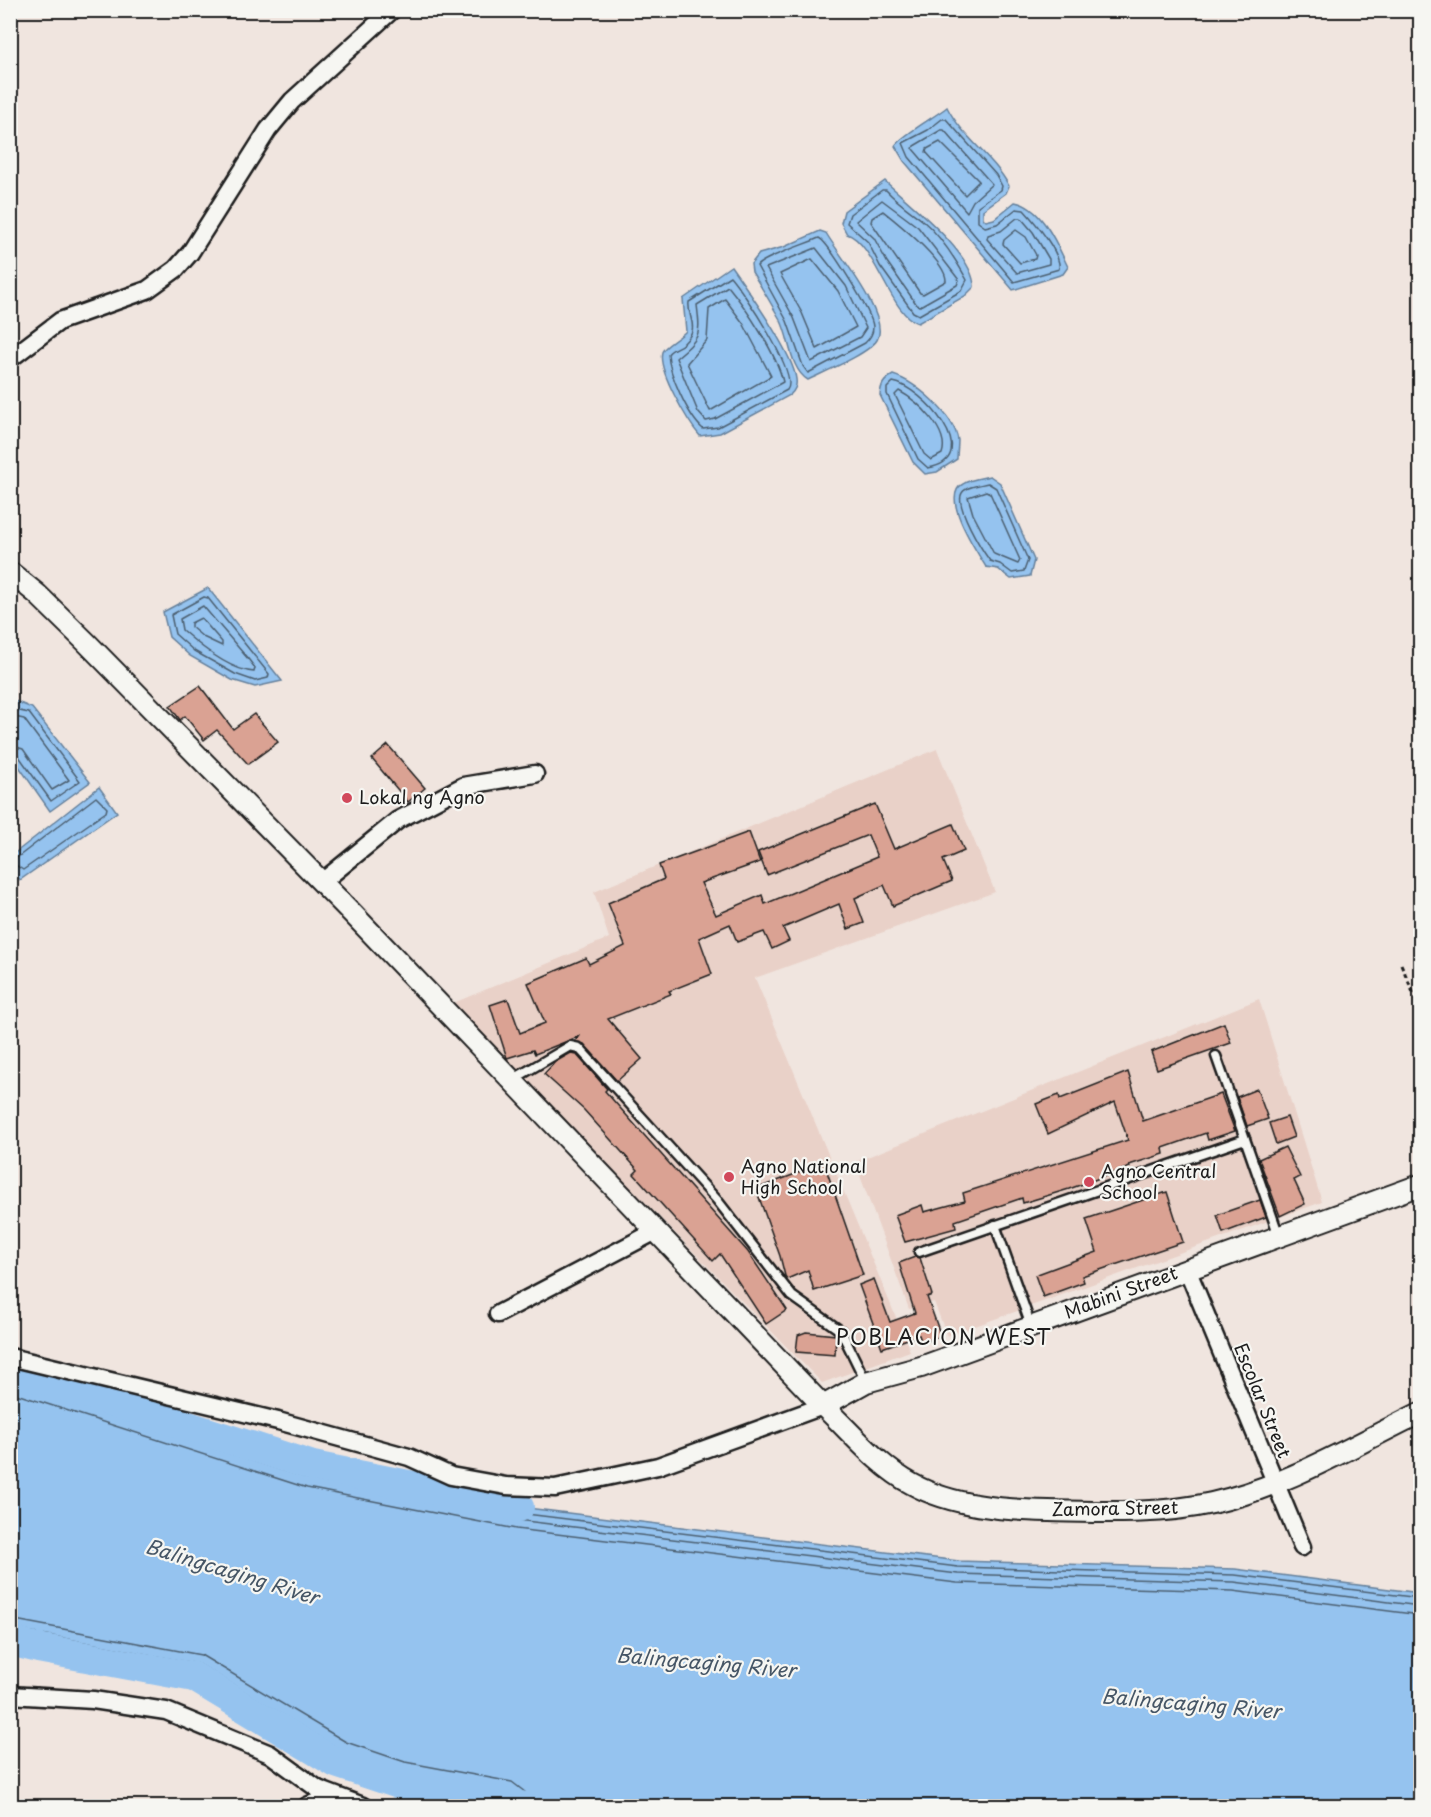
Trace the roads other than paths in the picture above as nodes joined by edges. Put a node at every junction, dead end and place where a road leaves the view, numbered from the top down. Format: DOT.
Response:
graph roads {
  1 [pos="392,10"];
  2 [pos="10,359"];
  3 [pos="10,572"];
  4 [pos="535,774"];
  5 [pos="322,882"];
  6 [pos="1216,1056"];
  7 [pos="512,1080"];
  8 [pos="1245,1138"];
  9 [pos="1420,1185"];
  10 [pos="995,1225"];
  11 [pos="656,1231"];
  12 [pos="1279,1236"];
  13 [pos="919,1252"];
  14 [pos="1186,1269"];
  15 [pos="498,1314"];
  16 [pos="1031,1326"];
  17 [pos="10,1357"];
  18 [pos="866,1382"];
  19 [pos="823,1406"];
  20 [pos="1420,1413"];
  21 [pos="1275,1484"];
  22 [pos="1302,1547"];
  23 [pos="10,1695"];
  24 [pos="332,1796"];
  25 [pos="307,1806"];
  26 [pos="363,1806"];
  1 -- 2 [label="street"];
  3 -- 5 [label="street, Zamora Street"];
  4 -- 5 [label="street"];
  5 -- 7 [label="street, Zamora Street"];
  6 -- 8 [label="lane"];
  7 -- 11 [label="street, Zamora Street"];
  7 -- 18 [label="lane"];
  8 -- 10 [label="lane"];
  8 -- 12 [label="lane"];
  9 -- 12 [label="street, Mabini Street"];
  10 -- 13 [label="lane"];
  10 -- 16 [label="lane"];
  11 -- 15 [label="street"];
  11 -- 19 [label="street, Zamora Street"];
  12 -- 14 [label="street, Mabini Street"];
  14 -- 16 [label="street, Mabini Street"];
  14 -- 21 [label="street, Escolar Street"];
  16 -- 18 [label="street, Mabini Street"];
  17 -- 19 [label="street"];
  18 -- 19 [label="street, Mabini Street"];
  19 -- 21 [label="street, Zamora Street"];
  20 -- 21 [label="street, Zamora Street"];
  21 -- 22 [label="street, Escolar Street"];
  23 -- 24 [label="street"];
  24 -- 25 [label="street"];
  24 -- 26 [label="street"];
}
